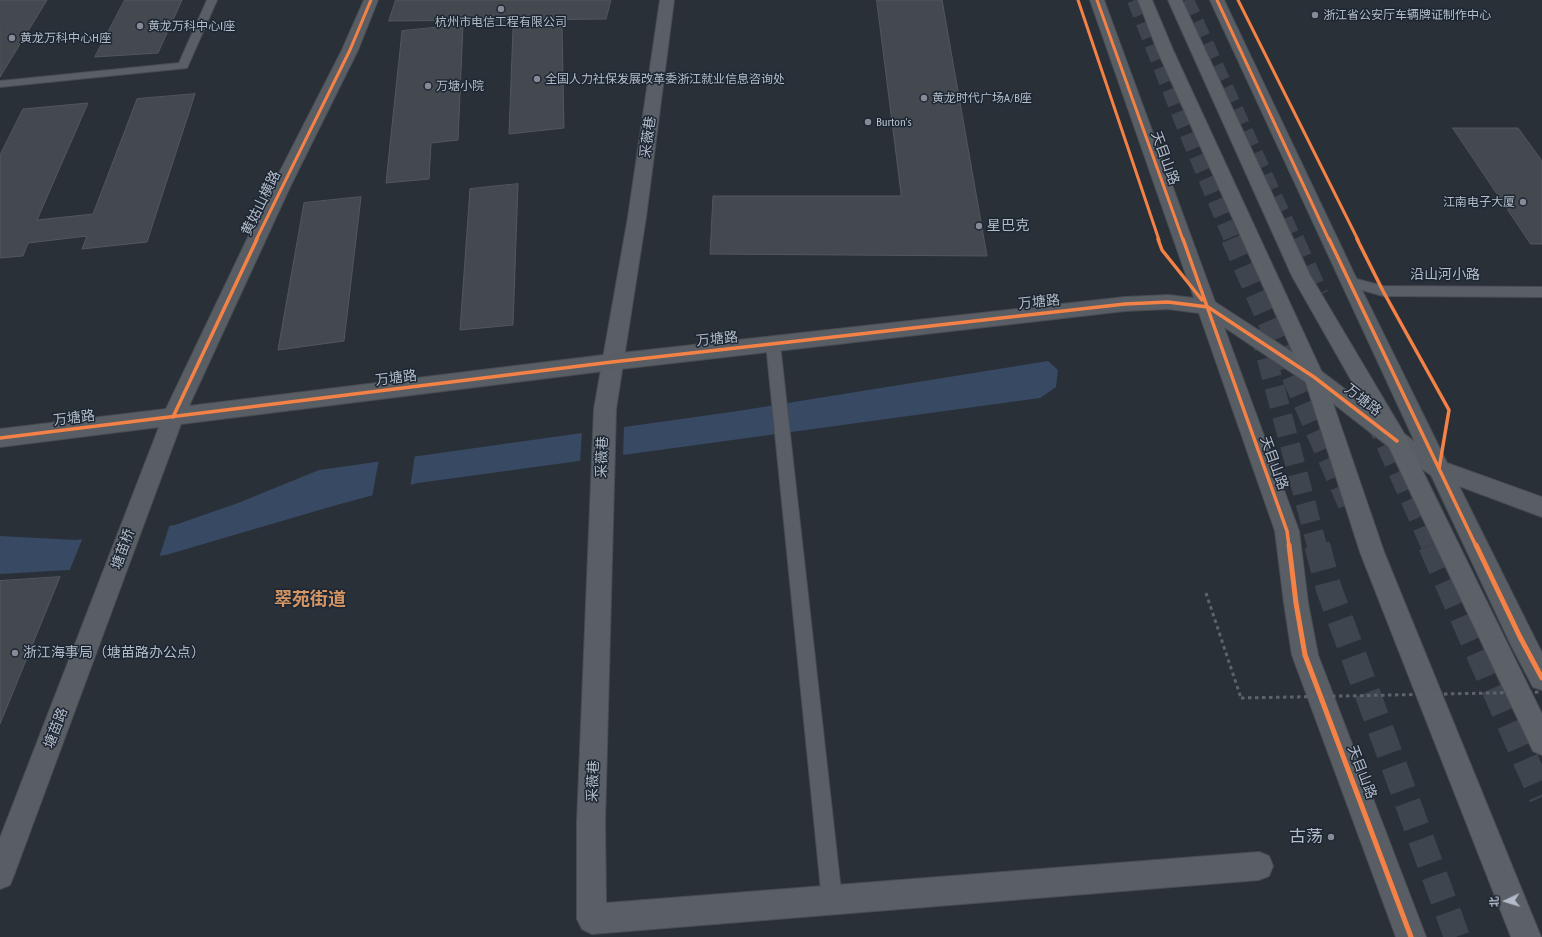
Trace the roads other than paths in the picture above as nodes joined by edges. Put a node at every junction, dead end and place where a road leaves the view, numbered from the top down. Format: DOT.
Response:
graph roads {
  1 [pos="212,0"];
  2 [pos="371,0"];
  3 [pos="667,0"];
  4 [pos="1097,0"];
  5 [pos="1145,0"];
  6 [pos="1175,0"];
  7 [pos="1217,0"];
  8 [pos="0,84"];
  9 [pos="1349,282"];
  10 [pos="1542,292"];
  11 [pos="1208,307"];
  12 [pos="773,344"];
  13 [pos="612,362"];
  14 [pos="1314,377"];
  15 [pos="173,417"];
  16 [pos="0,438"];
  17 [pos="1397,441"];
  18 [pos="1439,469"];
  19 [pos="1542,507"];
  20 [pos="112,581"];
  21 [pos="1542,678"];
  22 [pos="1542,742"];
  23 [pos="1259,866"];
  24 [pos="0,875"];
  25 [pos="832,900"];
  26 [pos="1411,937"];
  27 [pos="1526,937"];
  1 -- 8 [label="lane"];
  2 -- 15 [label="street, 黄姑山横路"];
  3 -- 13 [label="street, 采薇巷"];
  4 -- 11 [label="street, 天目山路"];
  5 -- 14 [label="main road"];
  6 -- 17 [label="main road"];
  7 -- 9 [label="street"];
  9 -- 10 [label="lane, 沿山河小路"];
  9 -- 18 [label="street"];
  11 -- 12 [label="street, 万塘路"];
  11 -- 14 [label="street, 万塘路"];
  11 -- 26 [label="street, 天目山路"];
  12 -- 13 [label="street, 万塘路"];
  12 -- 25 [label="lane"];
  13 -- 15 [label="street, 万塘路"];
  13 -- 25 [label="street, 采薇巷"];
  14 -- 17 [label="street, 万塘路"];
  14 -- 27 [label="main road"];
  15 -- 16 [label="street, 万塘路"];
  15 -- 20 [label="street, 塘苗桥"];
  17 -- 18 [label="street, 万塘路"];
  17 -- 22 [label="main road"];
  18 -- 19 [label="street, 万塘路"];
  18 -- 21 [label="street"];
  20 -- 24 [label="street, 塘苗路"];
  23 -- 25 [label="street"];
}
